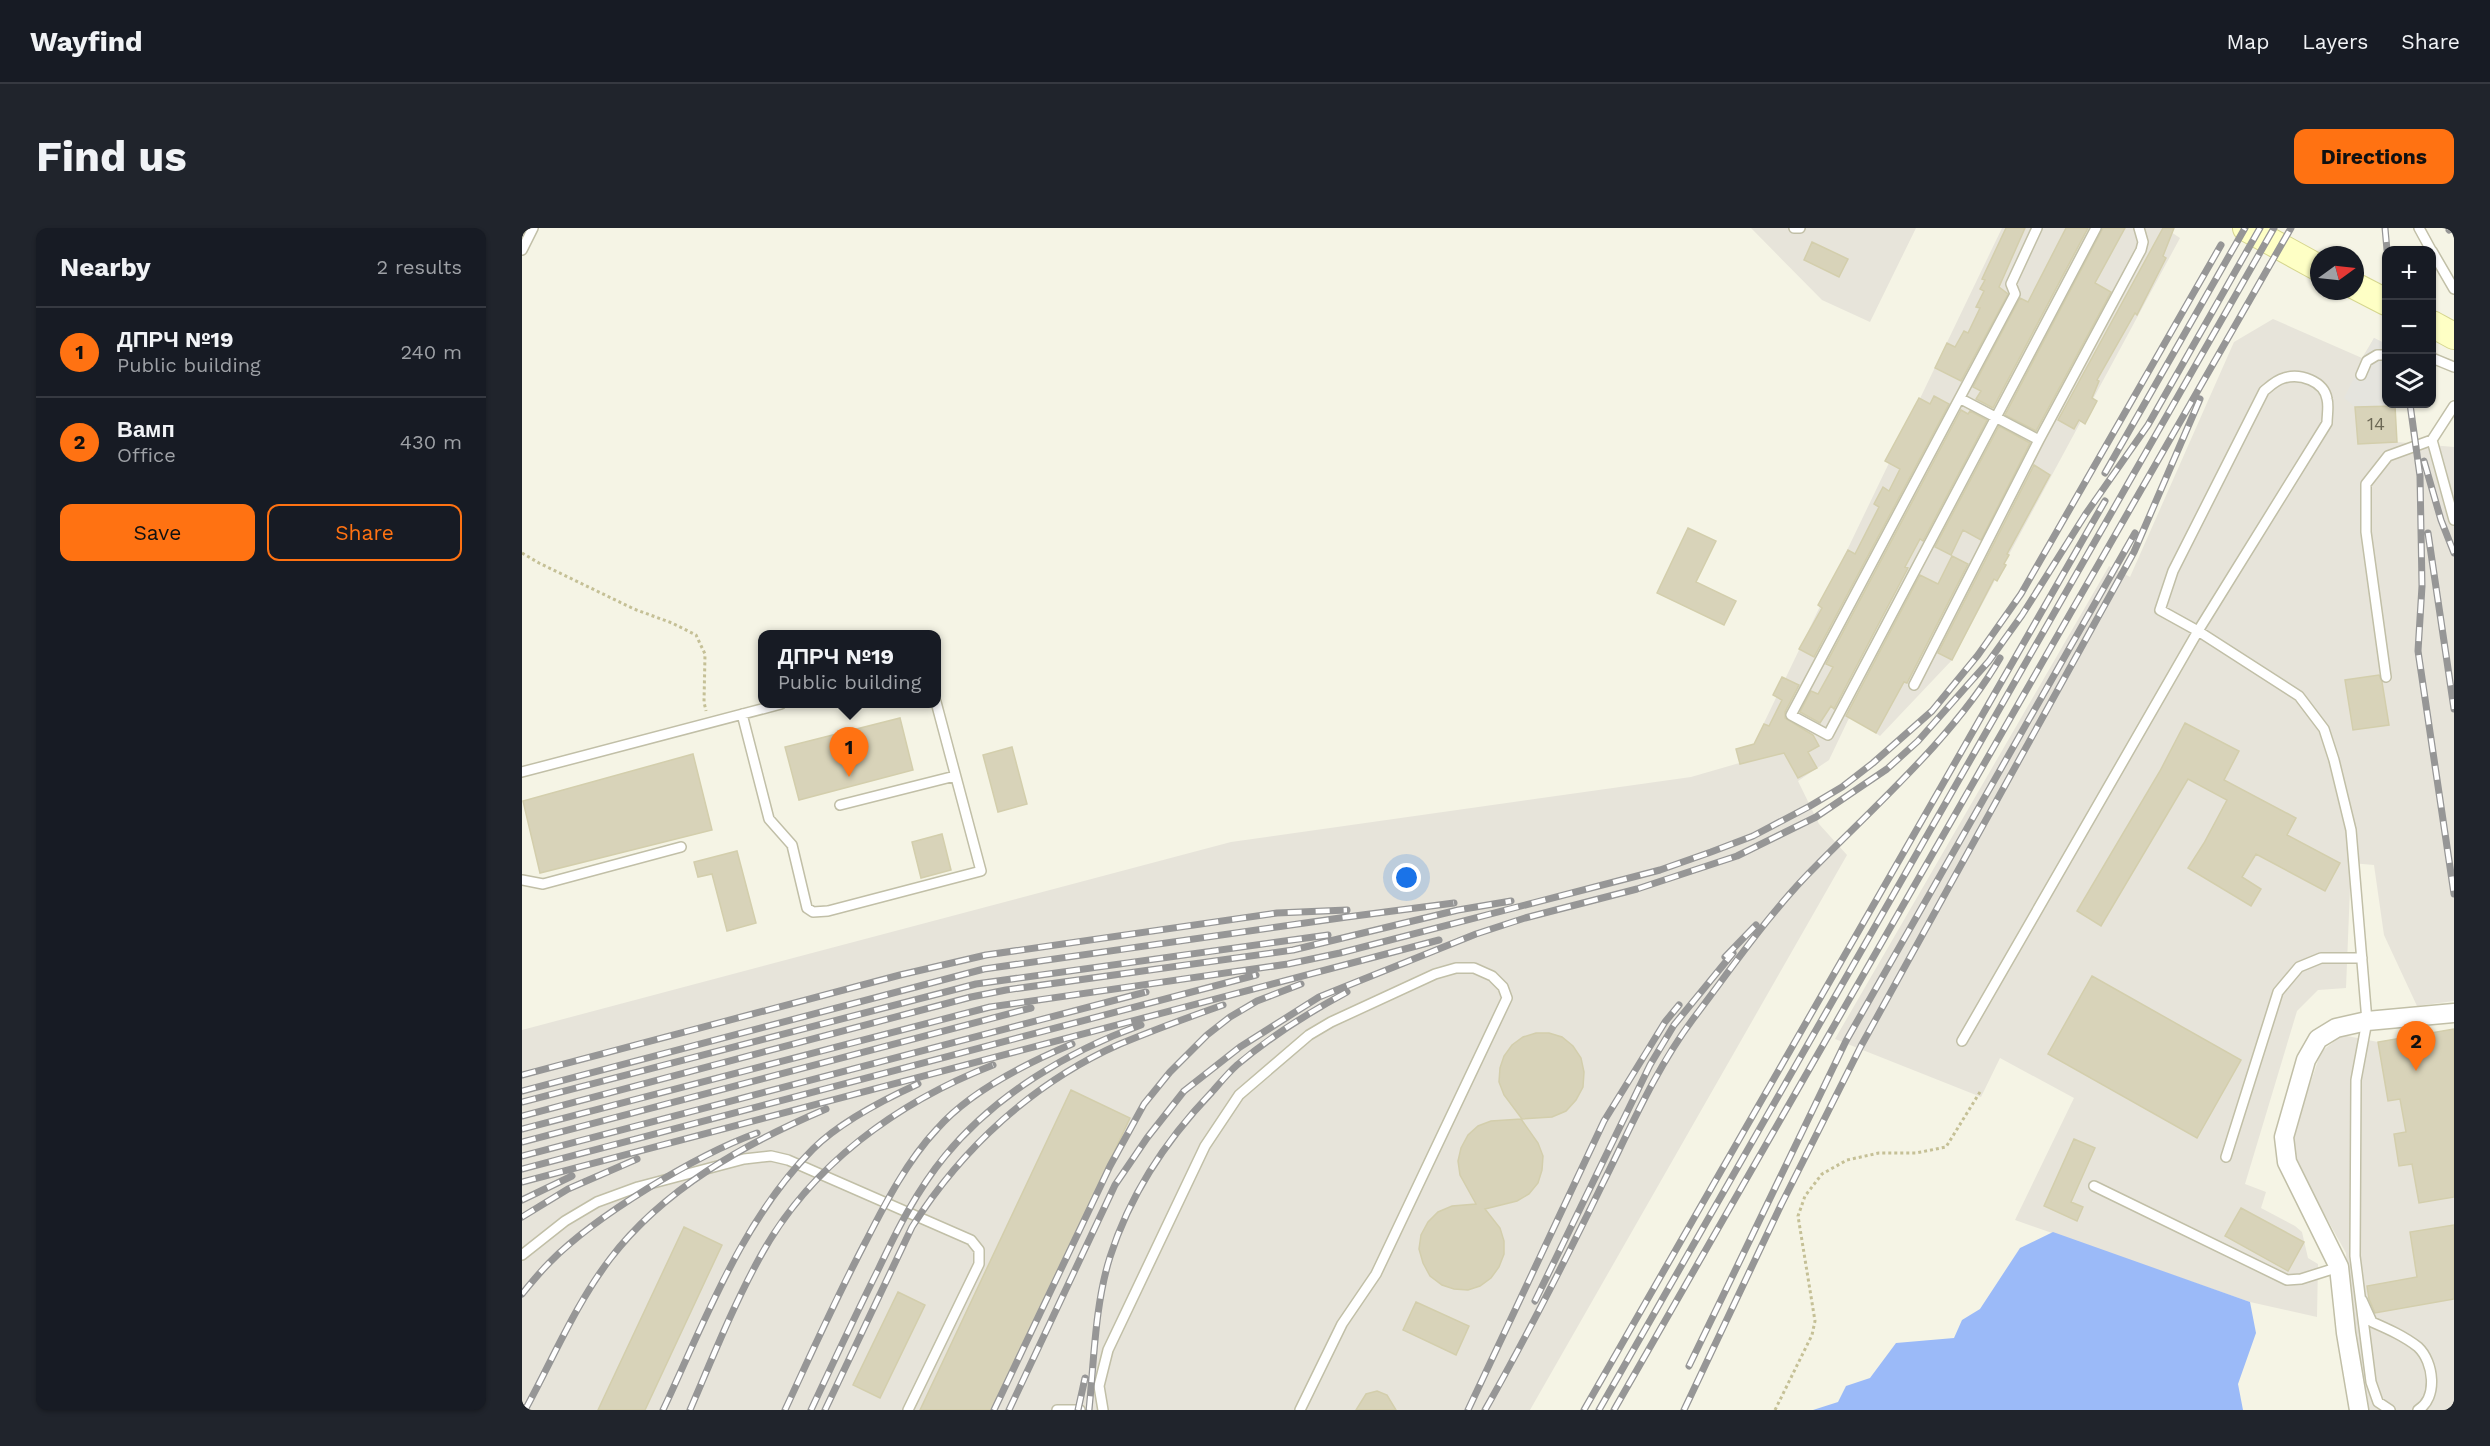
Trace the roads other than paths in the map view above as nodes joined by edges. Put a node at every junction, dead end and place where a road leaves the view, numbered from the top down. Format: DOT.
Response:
graph roads {
  1 [pos="533,228"];
  2 [pos="1794,228"];
  3 [pos="1800,228"];
  4 [pos="2037,228"];
  5 [pos="2096,228"];
  6 [pos="2139,228"];
  7 [pos="2246,228"];
  8 [pos="2419,228"];
  9 [pos="2428,246"];
  10 [pos="522,250"];
  11 [pos="2436,259"];
  12 [pos="2310,263"];
  13 [pos="2454,289"];
  14 [pos="2364,291"];
  15 [pos="2382,300"];
  16 [pos="2436,326"];
  17 [pos="2454,336"];
  18 [pos="2382,355"];
  19 [pos="2436,360"];
  20 [pos="2454,367"];
  21 [pos="2361,375"];
  22 [pos="1961,399"];
  23 [pos="2454,406"];
  24 [pos="1997,417"];
  25 [pos="2039,440"];
  26 [pos="2432,440"];
  27 [pos="2454,520"];
  28 [pos="2198,632"];
  29 [pos="2386,677"];
  30 [pos="1914,684"];
  31 [pos="765,708"];
  32 [pos="938,708"];
  33 [pos="742,714"];
  34 [pos="522,772"];
  35 [pos="955,776"];
  36 [pos="840,805"];
  37 [pos="681,848"];
  38 [pos="522,880"];
  39 [pos="2362,958"];
  40 [pos="2454,1013"];
  41 [pos="2367,1021"];
  42 [pos="1962,1041"];
  43 [pos="2226,1157"];
  44 [pos="2094,1186"];
  45 [pos="522,1255"];
  46 [pos="2339,1267"];
  47 [pos="2358,1289"];
  48 [pos="908,1410"];
  49 [pos="1058,1410"];
  50 [pos="1080,1410"];
  51 [pos="1103,1410"];
  52 [pos="1300,1410"];
  53 [pos="2359,1410"];
  54 [pos="2390,1410"];
  55 [pos="2418,1410"];
  1 -- 10 [label="lane"];
  2 -- 3 [label="lane"];
  4 -- 22 [label="lane"];
  5 -- 24 [label="lane"];
  6 -- 25 [label="lane"];
  7 -- 12 [label="main road"];
  8 -- 9 [label="lane"];
  11 -- 13 [label="lane"];
  14 -- 15 [label="main road"];
  16 -- 17 [label="main road"];
  18 -- 21 [label="lane"];
  19 -- 20 [label="lane"];
  22 -- 24 [label="lane"];
  22 -- 24 [label="lane"];
  23 -- 26 [label="lane"];
  24 -- 25 [label="lane"];
  25 -- 30 [label="lane"];
  26 -- 27 [label="lane"];
  26 -- 29 [label="lane"];
  28 -- 28 [label="lane"];
  28 -- 39 [label="lane"];
  28 -- 42 [label="lane"];
  31 -- 33 [label="lane"];
  32 -- 35 [label="lane"];
  33 -- 34 [label="lane"];
  33 -- 35 [label="lane"];
  35 -- 36 [label="lane"];
  37 -- 38 [label="lane"];
  39 -- 41 [label="lane"];
  39 -- 43 [label="lane"];
  40 -- 41 [label="street"];
  41 -- 46 [label="street"];
  41 -- 47 [label="lane"];
  44 -- 46 [label="lane"];
  45 -- 48 [label="lane"];
  46 -- 53 [label="street"];
  47 -- 54 [label="lane"];
  47 -- 55 [label="lane"];
  49 -- 50 [label="lane"];
  51 -- 52 [label="lane"];
}
